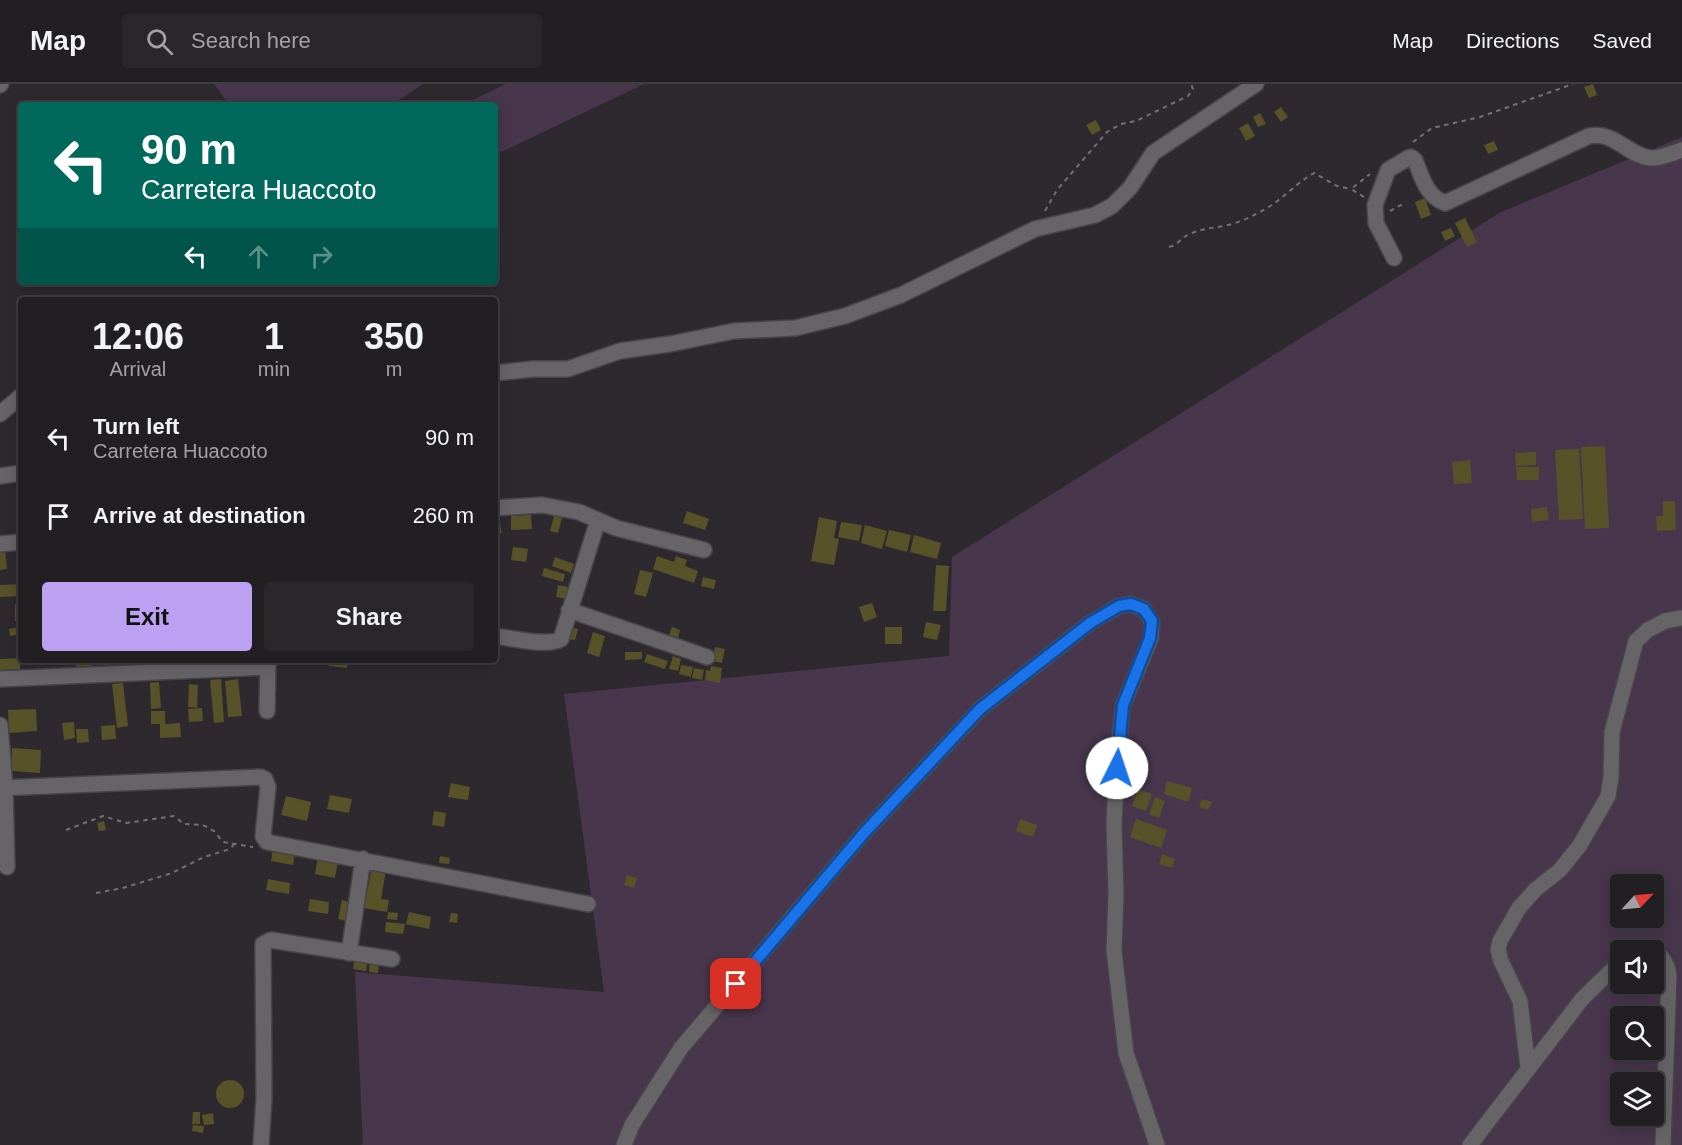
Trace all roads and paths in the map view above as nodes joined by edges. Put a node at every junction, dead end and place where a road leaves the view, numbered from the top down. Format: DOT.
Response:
graph roads {
  1 [pos="1191,84"];
  2 [pos="1256,84"];
  3 [pos="1573,84"];
  4 [pos="1413,142"];
  5 [pos="1682,150"];
  6 [pos="1377,169"];
  7 [pos="1351,189"];
  8 [pos="1403,204"];
  9 [pos="1375,205"];
  10 [pos="1035,229"];
  11 [pos="1168,247"];
  12 [pos="1394,258"];
  13 [pos="498,374"];
  14 [pos="18,399"];
  15 [pos="0,414"];
  16 [pos="18,473"];
  17 [pos="0,476"];
  18 [pos="498,508"];
  19 [pos="598,520"];
  20 [pos="18,542"];
  21 [pos="0,544"];
  22 [pos="704,550"];
  23 [pos="569,610"];
  24 [pos="1682,618"];
  25 [pos="498,636"];
  26 [pos="707,657"];
  27 [pos="268,664"];
  28 [pos="0,679"];
  29 [pos="267,711"];
  30 [pos="0,725"];
  31 [pos="3,788"];
  32 [pos="66,830"];
  33 [pos="270,842"];
  34 [pos="234,845"];
  35 [pos="363,859"];
  36 [pos="7,867"];
  37 [pos="96,893"];
  38 [pos="588,904"];
  39 [pos="349,954"];
  40 [pos="392,959"];
  41 [pos="1664,959"];
  42 [pos="1610,972"];
  43 [pos="1528,1068"];
  44 [pos="261,1145"];
  45 [pos="624,1145"];
  46 [pos="1156,1145"];
  47 [pos="1470,1145"];
  48 [pos="1663,1145"];
  1 -- 10 [label="path"];
  2 -- 10 [label="street"];
  3 -- 4 [label="path"];
  5 -- 9 [label="street"];
  6 -- 7 [label="path"];
  7 -- 9 [label="path"];
  7 -- 11 [label="path"];
  8 -- 9 [label="path"];
  9 -- 12 [label="street"];
  10 -- 13 [label="street"];
  14 -- 15 [label="street"];
  16 -- 17 [label="street"];
  18 -- 19 [label="street"];
  19 -- 22 [label="street"];
  19 -- 23 [label="street"];
  20 -- 21 [label="street"];
  23 -- 25 [label="street"];
  23 -- 26 [label="street"];
  24 -- 43 [label="street"];
  27 -- 28 [label="street"];
  27 -- 29 [label="street"];
  30 -- 31 [label="street"];
  31 -- 33 [label="street"];
  31 -- 36 [label="street"];
  32 -- 34 [label="path"];
  33 -- 34 [label="path"];
  33 -- 35 [label="street"];
  34 -- 37 [label="path"];
  35 -- 38 [label="street"];
  35 -- 39 [label="street"];
  39 -- 40 [label="street"];
  39 -- 44 [label="street"];
  41 -- 48 [label="street"];
  42 -- 43 [label="street"];
  43 -- 47 [label="street"];
  45 -- 46 [label="street"];
}
